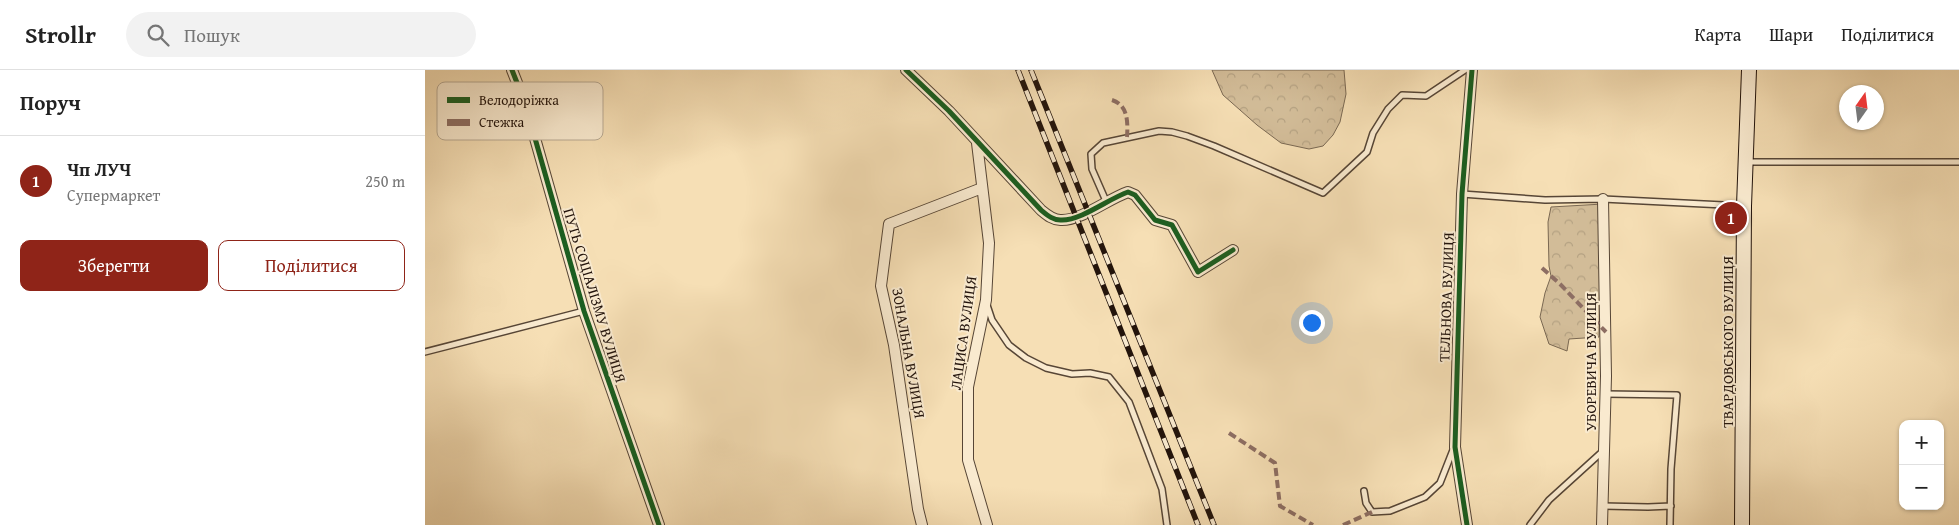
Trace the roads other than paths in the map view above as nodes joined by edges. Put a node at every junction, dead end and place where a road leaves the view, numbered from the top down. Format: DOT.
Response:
graph roads {
  1 [pos="512,70"];
  2 [pos="906,70"];
  3 [pos="1465,70"];
  4 [pos="1472,70"];
  5 [pos="1749,70"];
  6 [pos="517,82"];
  7 [pos="535,140"];
  8 [pos="977,143"];
  9 [pos="1747,162"];
  10 [pos="1959,162"];
  11 [pos="982,188"];
  12 [pos="1462,194"];
  13 [pos="1603,199"];
  14 [pos="1106,201"];
  15 [pos="1744,206"];
  16 [pos="1233,250"];
  17 [pos="986,300"];
  18 [pos="584,311"];
  19 [pos="425,352"];
  20 [pos="1606,394"];
  21 [pos="1455,447"];
  22 [pos="1605,450"];
  23 [pos="1364,491"];
  24 [pos="1603,506"];
  25 [pos="1671,506"];
  26 [pos="659,525"];
  27 [pos="922,525"];
  28 [pos="987,525"];
  29 [pos="1167,525"];
  30 [pos="1467,525"];
  31 [pos="1530,525"];
  32 [pos="1602,525"];
  33 [pos="1670,525"];
  34 [pos="1742,525"];
  1 -- 6 [label="street, ПУТЬ СОЦІАЛІЗМУ ВУЛИЦЯ"];
  2 -- 8 [label="street"];
  3 -- 14 [label="lane"];
  4 -- 12 [label="street, ТЕЛЬНОВА ВУЛИЦЯ"];
  5 -- 9 [label="main road, ТВАРДОВСЬКОГО ВУЛИЦЯ"];
  7 -- 18 [label="street, ПУТЬ СОЦІАЛІЗМУ ВУЛИЦЯ"];
  8 -- 11 [label="street, ЛАЦИСА ВУЛИЦЯ"];
  8 -- 14 [label="street"];
  9 -- 10 [label="lane"];
  9 -- 15 [label="main road, ТВАРДОВСЬКОГО ВУЛИЦЯ"];
  11 -- 17 [label="street, ЛАЦИСА ВУЛИЦЯ"];
  11 -- 27 [label="street, ЗОНАЛЬНА ВУЛИЦЯ"];
  12 -- 13 [label="lane"];
  12 -- 21 [label="street, ТЕЛЬНОВА ВУЛИЦЯ"];
  13 -- 15 [label="lane"];
  13 -- 20 [label="street, УБОРЕВИЧА ВУЛИЦЯ"];
  14 -- 16 [label="street"];
  15 -- 34 [label="main road, ТВАРДОВСЬКОГО ВУЛИЦЯ"];
  17 -- 28 [label="street, ЛАЦИСА ВУЛИЦЯ"];
  17 -- 29 [label="lane"];
  18 -- 19 [label="lane"];
  18 -- 26 [label="street, ПУТЬ СОЦІАЛІЗМУ ВУЛИЦЯ"];
  20 -- 22 [label="street, УБОРЕВИЧА ВУЛИЦЯ"];
  20 -- 25 [label="lane"];
  21 -- 23 [label="lane"];
  21 -- 30 [label="street, ТЕЛЬНОВА ВУЛИЦЯ"];
  22 -- 24 [label="street, УБОРЕВИЧА ВУЛИЦЯ"];
  22 -- 31 [label="lane"];
  24 -- 25 [label="lane"];
  24 -- 32 [label="street, УБОРЕВИЧА ВУЛИЦЯ"];
  25 -- 33 [label="lane"];
}
